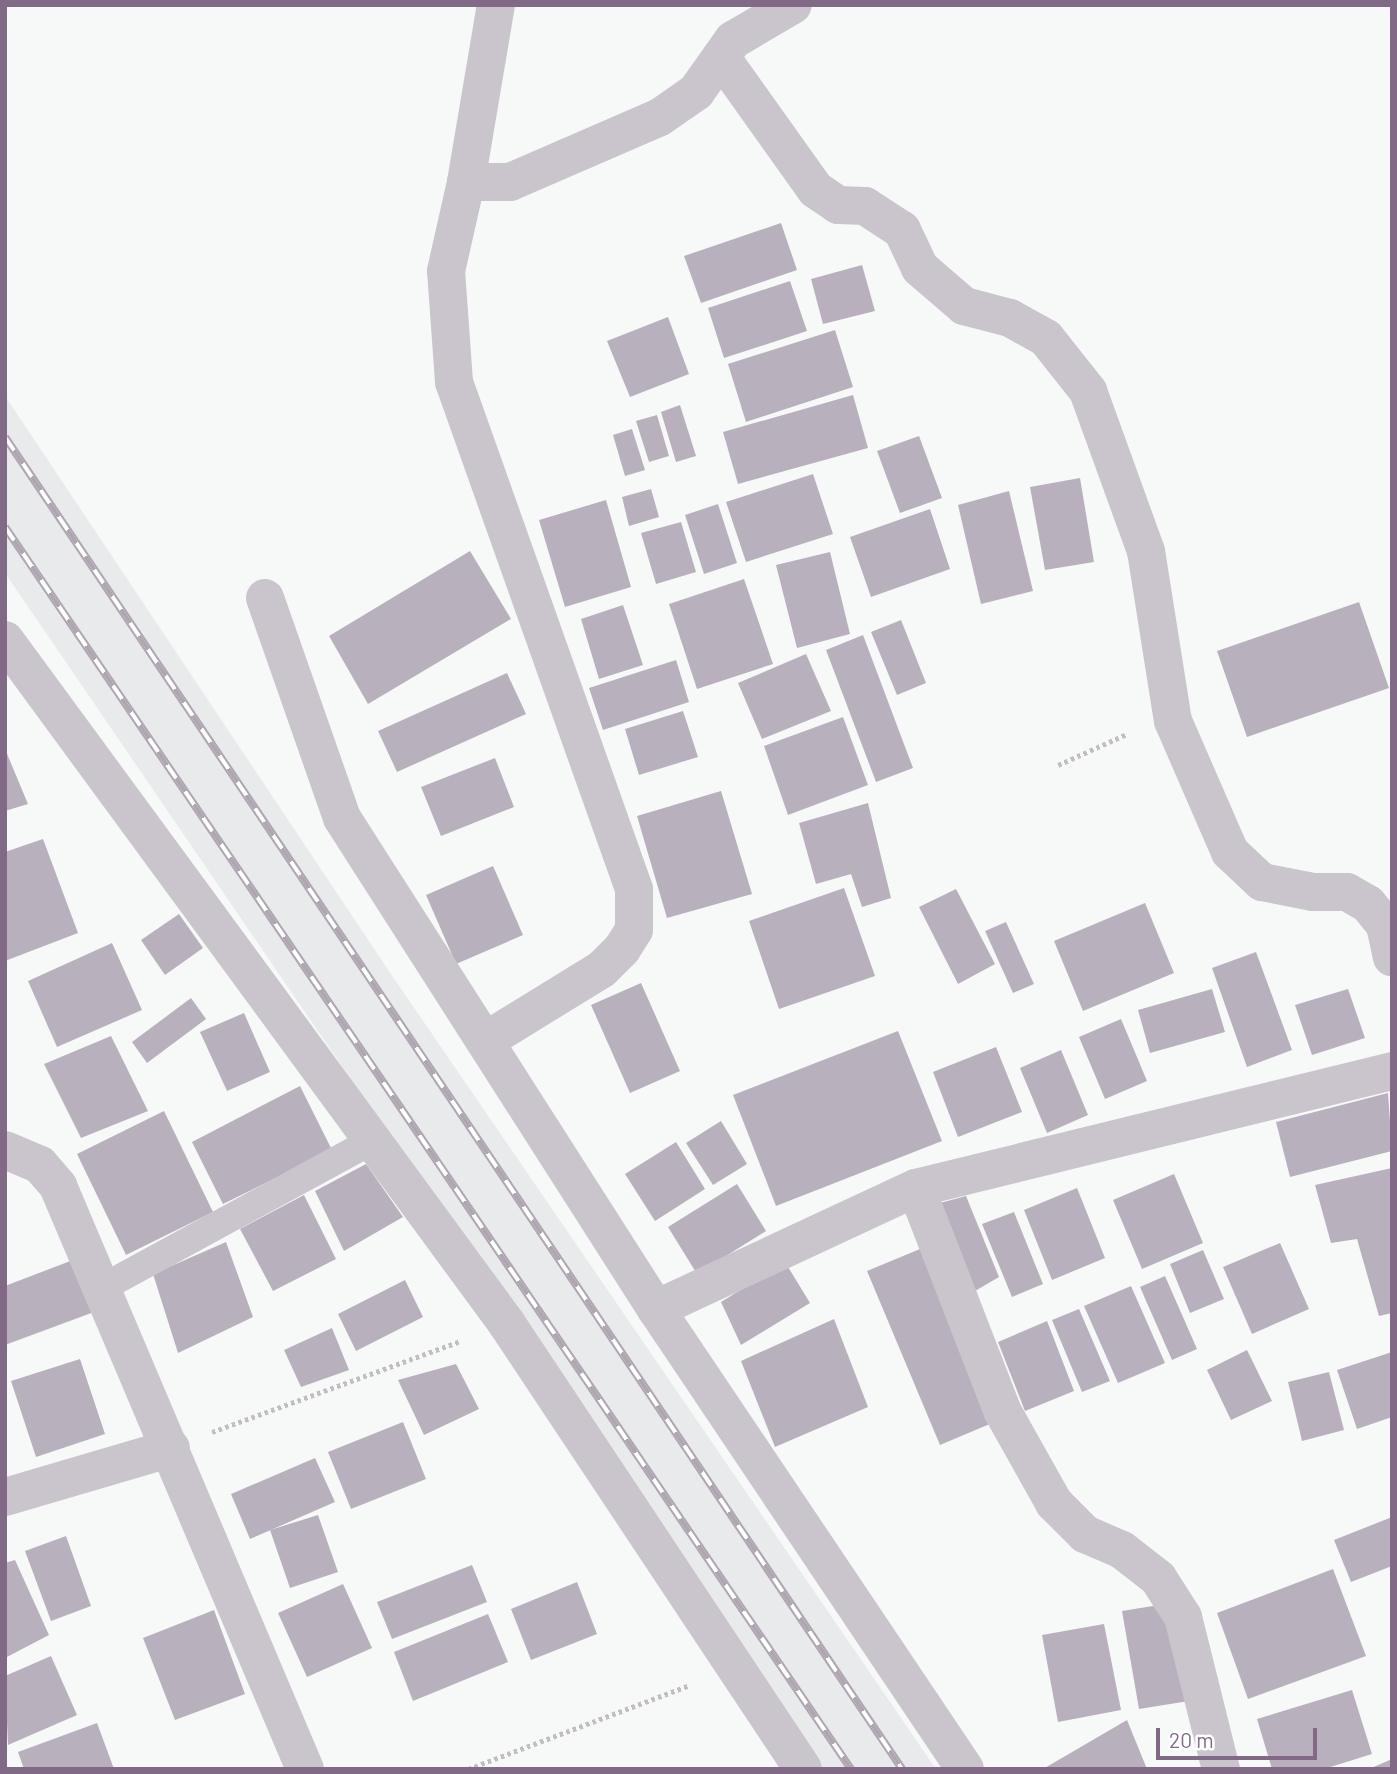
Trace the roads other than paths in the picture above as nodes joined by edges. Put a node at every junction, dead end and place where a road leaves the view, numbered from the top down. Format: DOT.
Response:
graph roads {
  1 [pos="496,5"];
  2 [pos="793,5"];
  3 [pos="720,57"];
  4 [pos="466,182"];
  5 [pos="265,598"];
  6 [pos="5,640"];
  7 [pos="1392,957"];
  8 [pos="485,1041"];
  9 [pos="1392,1071"];
  10 [pos="373,1140"];
  11 [pos="6,1151"];
  12 [pos="916,1188"];
  13 [pos="102,1288"];
  14 [pos="656,1309"];
  15 [pos="171,1448"];
  16 [pos="5,1497"];
  17 [pos="300,1768"];
  18 [pos="803,1769"];
  19 [pos="965,1769"];
  20 [pos="1221,1769"];
  1 -- 4 [label="street"];
  2 -- 3 [label="street"];
  3 -- 4 [label="street"];
  3 -- 7 [label="street"];
  4 -- 8 [label="street"];
  5 -- 8 [label="street"];
  6 -- 10 [label="street"];
  8 -- 14 [label="street"];
  9 -- 12 [label="street"];
  10 -- 13 [label="lane"];
  10 -- 18 [label="street"];
  11 -- 13 [label="street"];
  12 -- 14 [label="street"];
  12 -- 20 [label="street"];
  13 -- 15 [label="street"];
  14 -- 19 [label="street"];
  15 -- 16 [label="street"];
  15 -- 17 [label="street"];
}
